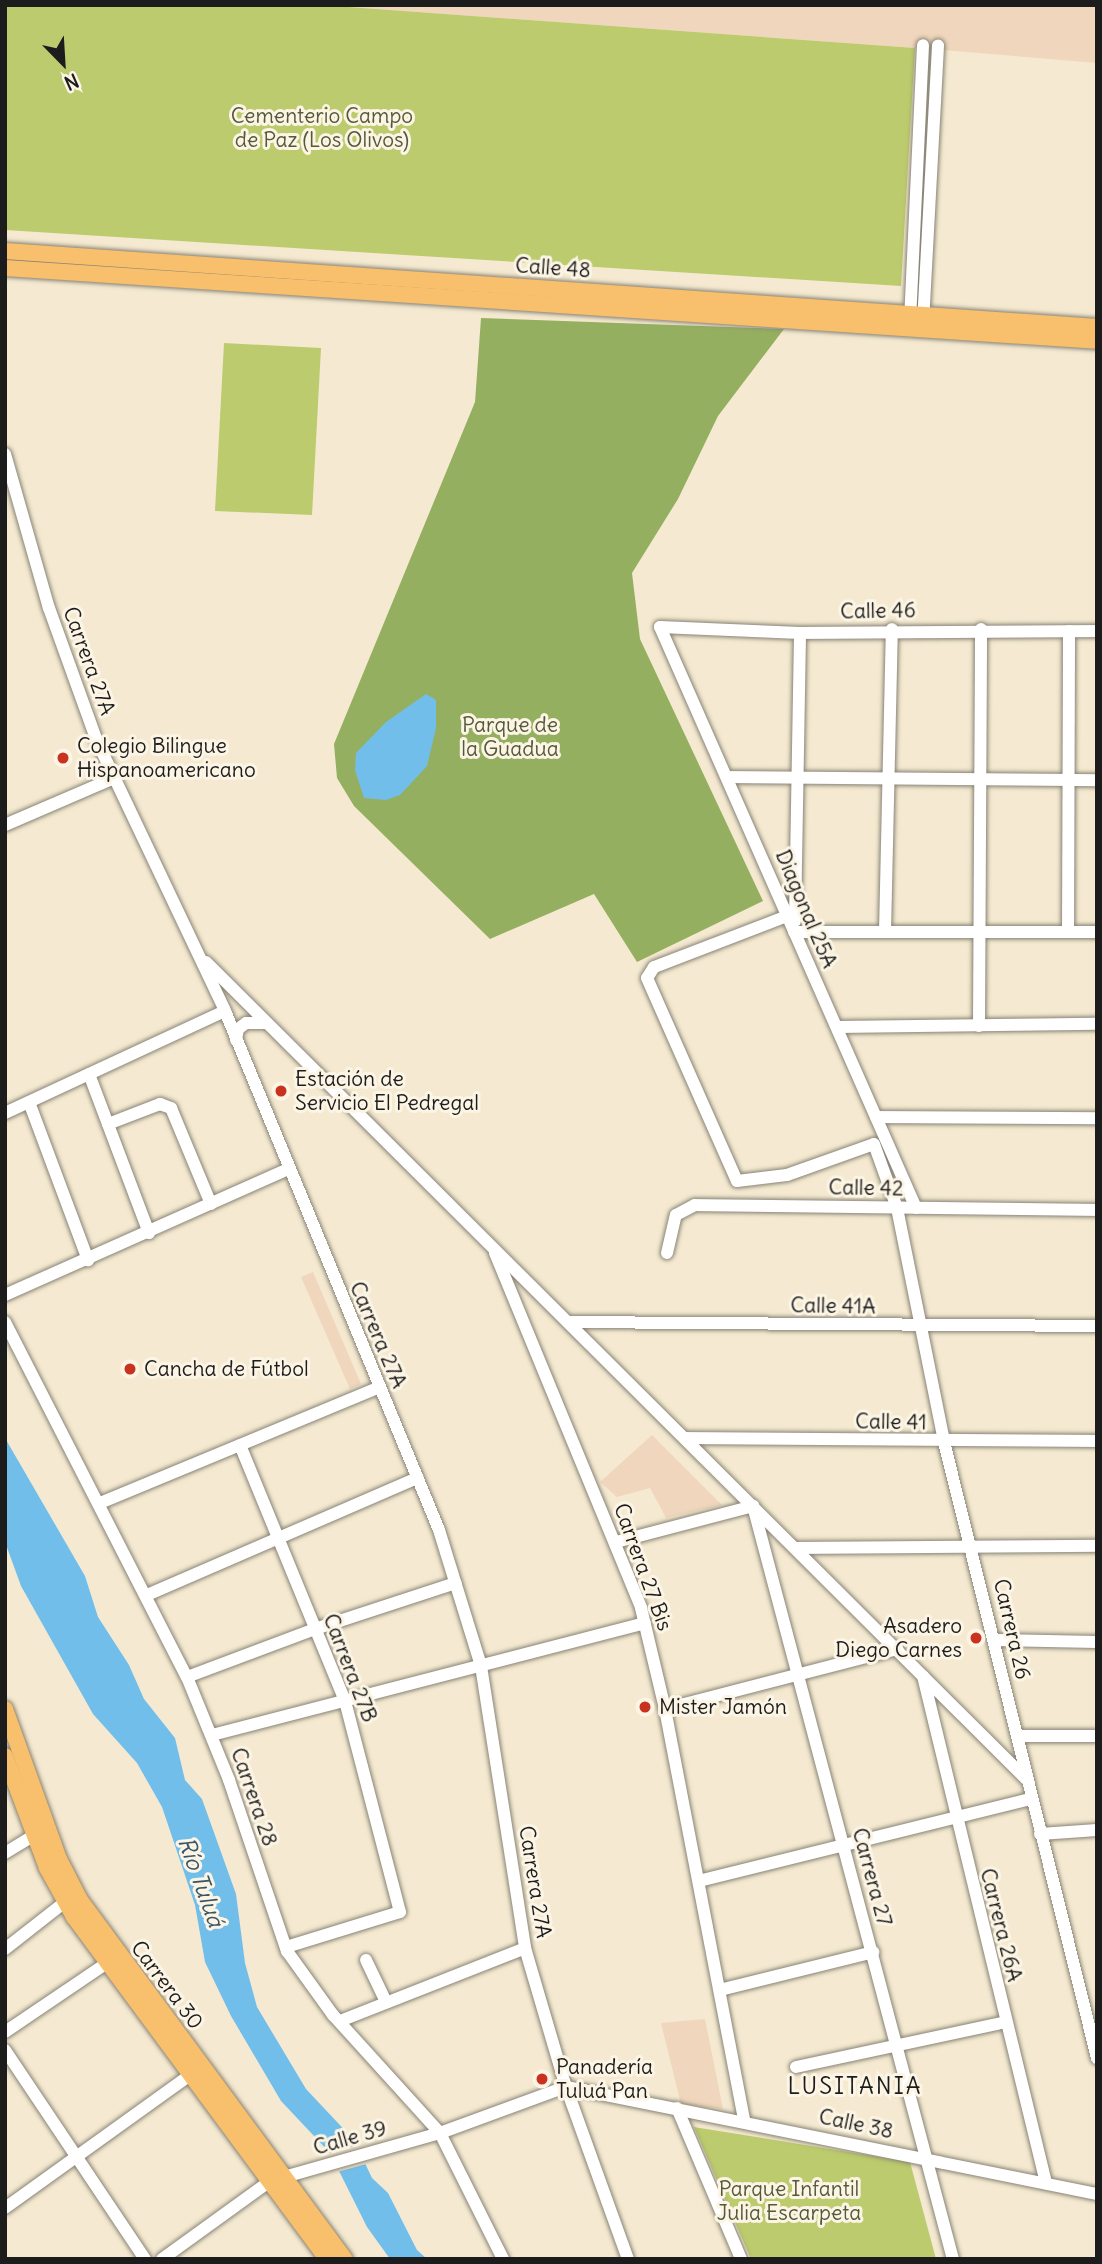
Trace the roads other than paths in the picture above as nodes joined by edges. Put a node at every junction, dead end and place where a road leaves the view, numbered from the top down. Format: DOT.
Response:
graph roads {
  1 [pos="923,45"];
  2 [pos="938,45"];
  3 [pos="5,251"];
  4 [pos="5,268"];
  5 [pos="917,323"];
  6 [pos="1097,327"];
  7 [pos="1097,341"];
  8 [pos="5,454"];
  9 [pos="12,497"];
  10 [pos="660,627"];
  11 [pos="892,629"];
  12 [pos="981,629"];
  13 [pos="1069,631"];
  14 [pos="1097,631"];
  15 [pos="800,633"];
  16 [pos="729,777"];
  17 [pos="799,778"];
  18 [pos="886,778"];
  19 [pos="112,779"];
  20 [pos="977,779"];
  21 [pos="1068,780"];
  22 [pos="1097,780"];
  23 [pos="5,825"];
  24 [pos="791,914"];
  25 [pos="794,932"];
  26 [pos="886,932"];
  27 [pos="978,932"];
  28 [pos="1068,932"];
  29 [pos="1097,933"];
  30 [pos="201,957"];
  31 [pos="225,1011"];
  32 [pos="267,1023"];
  33 [pos="1097,1024"];
  34 [pos="979,1026"];
  35 [pos="837,1027"];
  36 [pos="236,1040"];
  37 [pos="89,1074"];
  38 [pos="29,1101"];
  39 [pos="5,1113"];
  40 [pos="876,1116"];
  41 [pos="1097,1118"];
  42 [pos="108,1124"];
  43 [pos="288,1169"];
  44 [pos="211,1204"];
  45 [pos="897,1208"];
  46 [pos="916,1208"];
  47 [pos="1097,1210"];
  48 [pos="149,1233"];
  49 [pos="493,1248"];
  50 [pos="667,1253"];
  51 [pos="88,1260"];
  52 [pos="5,1295"];
  53 [pos="5,1322"];
  54 [pos="568,1322"];
  55 [pos="918,1326"];
  56 [pos="1097,1326"];
  57 [pos="380,1387"];
  58 [pos="685,1438"];
  59 [pos="1097,1441"];
  60 [pos="944,1442"];
  61 [pos="240,1445"];
  62 [pos="418,1478"];
  63 [pos="100,1503"];
  64 [pos="753,1506"];
  65 [pos="278,1538"];
  66 [pos="616,1542"];
  67 [pos="972,1545"];
  68 [pos="1097,1546"];
  69 [pos="796,1548"];
  70 [pos="456,1583"];
  71 [pos="147,1595"];
  72 [pos="645,1623"];
  73 [pos="316,1629"];
  74 [pos="997,1640"];
  75 [pos="1097,1642"];
  76 [pos="897,1649"];
  77 [pos="481,1666"];
  78 [pos="799,1675"];
  79 [pos="923,1675"];
  80 [pos="187,1677"];
  81 [pos="345,1701"];
  82 [pos="5,1709"];
  83 [pos="665,1709"];
  84 [pos="212,1735"];
  85 [pos="1017,1736"];
  86 [pos="1097,1736"];
  87 [pos="5,1756"];
  88 [pos="1027,1780"];
  89 [pos="1031,1799"];
  90 [pos="954,1818"];
  91 [pos="1097,1830"];
  92 [pos="41,1831"];
  93 [pos="1040,1834"];
  94 [pos="844,1847"];
  95 [pos="5,1853"];
  96 [pos="699,1881"];
  97 [pos="65,1902"];
  98 [pos="286,1947"];
  99 [pos="525,1948"];
  100 [pos="5,1950"];
  101 [pos="873,1952"];
  102 [pos="113,1959"];
  103 [pos="366,1961"];
  104 [pos="720,1990"];
  105 [pos="386,2002"];
  106 [pos="340,2021"];
  107 [pos="1006,2022"];
  108 [pos="5,2032"];
  109 [pos="897,2045"];
  110 [pos="5,2050"];
  111 [pos="1097,2058"];
  112 [pos="796,2067"];
  113 [pos="196,2071"];
  114 [pos="566,2087"];
  115 [pos="677,2109"];
  116 [pos="744,2120"];
  117 [pos="440,2133"];
  118 [pos="75,2157"];
  119 [pos="928,2159"];
  120 [pos="277,2179"];
  121 [pos="1046,2183"];
  122 [pos="1097,2194"];
  123 [pos="5,2208"];
  124 [pos="145,2259"];
  125 [pos="162,2259"];
  126 [pos="327,2259"];
  127 [pos="345,2259"];
  128 [pos="503,2259"];
  129 [pos="628,2259"];
  130 [pos="741,2259"];
  131 [pos="953,2259"];
  1 -- 5 [label="street"];
  2 -- 5 [label="street"];
  3 -- 5 [label="main road, Calle 48"];
  4 -- 5 [label="main road, Calle 48"];
  5 -- 6 [label="main road, Calle 48"];
  5 -- 7 [label="main road, Calle 48"];
  8 -- 9 [label="street, Carrera 27A"];
  9 -- 19 [label="street, Carrera 27A"];
  10 -- 15 [label="street, Calle 46"];
  10 -- 16 [label="street, Diagonal 25A"];
  11 -- 12 [label="street, Calle 46"];
  11 -- 15 [label="street, Calle 46"];
  11 -- 18 [label="street"];
  12 -- 13 [label="street, Calle 46"];
  12 -- 20 [label="street"];
  13 -- 14 [label="street, Calle 46"];
  13 -- 21 [label="street"];
  15 -- 17 [label="street"];
  16 -- 17 [label="street"];
  16 -- 24 [label="street, Diagonal 25A"];
  17 -- 18 [label="street"];
  17 -- 24 [label="street"];
  18 -- 20 [label="street"];
  18 -- 26 [label="street"];
  19 -- 23 [label="street"];
  19 -- 30 [label="street, Carrera 27A"];
  20 -- 21 [label="street"];
  20 -- 27 [label="street"];
  21 -- 22 [label="street"];
  21 -- 28 [label="street"];
  24 -- 25 [label="street, Diagonal 25A"];
  24 -- 45 [label="street, Carrera 26"];
  25 -- 26 [label="street"];
  25 -- 35 [label="street, Diagonal 25A"];
  26 -- 27 [label="street"];
  27 -- 28 [label="street"];
  27 -- 34 [label="street"];
  28 -- 29 [label="street"];
  30 -- 31 [label="street, Carrera 27A"];
  30 -- 32 [label="street"];
  31 -- 36 [label="street, Carrera 27A"];
  31 -- 37 [label="street"];
  32 -- 36 [label="street"];
  32 -- 49 [label="street"];
  33 -- 34 [label="street"];
  34 -- 35 [label="street"];
  35 -- 40 [label="street, Diagonal 25A"];
  36 -- 43 [label="street, Carrera 27A"];
  37 -- 38 [label="street"];
  37 -- 42 [label="street"];
  38 -- 39 [label="street"];
  38 -- 51 [label="street"];
  40 -- 41 [label="street"];
  40 -- 46 [label="street, Diagonal 25A"];
  42 -- 44 [label="street"];
  42 -- 48 [label="street"];
  43 -- 44 [label="street"];
  43 -- 57 [label="street, Carrera 27A"];
  44 -- 48 [label="street"];
  45 -- 46 [label="street, Calle 42"];
  45 -- 50 [label="street, Calle 42"];
  45 -- 55 [label="street, Carrera 26"];
  46 -- 47 [label="street, Calle 42"];
  48 -- 51 [label="street"];
  49 -- 54 [label="street"];
  49 -- 66 [label="street, Carrera 27 Bis"];
  51 -- 52 [label="street"];
  53 -- 63 [label="street, Carrera 28"];
  54 -- 55 [label="street, Calle 41A"];
  54 -- 58 [label="street"];
  55 -- 56 [label="street, Calle 41A"];
  55 -- 60 [label="street, Carrera 26"];
  57 -- 61 [label="street"];
  57 -- 62 [label="street, Carrera 27A"];
  58 -- 60 [label="street, Calle 41"];
  58 -- 64 [label="street"];
  59 -- 60 [label="street, Calle 41"];
  60 -- 67 [label="street, Carrera 26"];
  61 -- 63 [label="street"];
  61 -- 65 [label="street, Carrera 27B"];
  62 -- 65 [label="street"];
  62 -- 70 [label="street, Carrera 27A"];
  63 -- 71 [label="street, Carrera 28"];
  64 -- 66 [label="street"];
  64 -- 69 [label="street"];
  64 -- 78 [label="street, Carrera 27"];
  65 -- 71 [label="street"];
  65 -- 73 [label="street, Carrera 27B"];
  66 -- 72 [label="street, Carrera 27 Bis"];
  67 -- 68 [label="street"];
  67 -- 69 [label="street"];
  67 -- 74 [label="street, Carrera 26"];
  69 -- 76 [label="street"];
  70 -- 73 [label="street"];
  70 -- 77 [label="street, Carrera 27A"];
  71 -- 80 [label="street, Carrera 28"];
  72 -- 77 [label="street"];
  72 -- 83 [label="street, Carrera 27 Bis"];
  73 -- 80 [label="street"];
  73 -- 81 [label="street, Carrera 27B"];
  74 -- 75 [label="street"];
  74 -- 85 [label="street, Carrera 26"];
  76 -- 78 [label="street"];
  76 -- 79 [label="street"];
  77 -- 81 [label="street"];
  77 -- 99 [label="street, Carrera 27A"];
  78 -- 83 [label="street"];
  78 -- 94 [label="street, Carrera 27"];
  79 -- 88 [label="street"];
  79 -- 90 [label="street, Carrera 26A"];
  80 -- 84 [label="street, Carrera 28"];
  81 -- 84 [label="street"];
  81 -- 98 [label="street, Carrera 27B"];
  82 -- 92 [label="main road, Carrera 30"];
  83 -- 96 [label="street, Carrera 27 Bis"];
  84 -- 98 [label="street, Carrera 28"];
  85 -- 86 [label="street"];
  85 -- 88 [label="street, Carrera 26"];
  87 -- 92 [label="main road, Carrera 30"];
  88 -- 89 [label="street, Carrera 26"];
  89 -- 90 [label="street"];
  89 -- 93 [label="street, Carrera 26"];
  90 -- 94 [label="street"];
  90 -- 107 [label="street, Carrera 26A"];
  91 -- 93 [label="street"];
  92 -- 95 [label="street"];
  92 -- 97 [label="main road, Carrera 30"];
  92 -- 102 [label="main road, Carrera 30"];
  93 -- 111 [label="street, Carrera 26"];
  94 -- 96 [label="street"];
  94 -- 101 [label="street, Carrera 27"];
  96 -- 104 [label="street, Carrera 27 Bis"];
  97 -- 100 [label="street"];
  97 -- 102 [label="main road, Carrera 30"];
  98 -- 106 [label="street, Carrera 28"];
  99 -- 105 [label="street"];
  99 -- 114 [label="street, Carrera 27A"];
  101 -- 104 [label="street"];
  101 -- 109 [label="street, Carrera 27"];
  102 -- 108 [label="street"];
  102 -- 113 [label="main road, Carrera 30"];
  103 -- 105 [label="street"];
  104 -- 116 [label="street, Carrera 27 Bis"];
  105 -- 106 [label="street"];
  106 -- 117 [label="street, Carrera 28"];
  107 -- 109 [label="street"];
  107 -- 121 [label="street, Carrera 26A"];
  109 -- 112 [label="street"];
  109 -- 119 [label="street, Carrera 27"];
  110 -- 118 [label="street"];
  113 -- 118 [label="street"];
  113 -- 120 [label="main road, Carrera 30"];
  114 -- 115 [label="street, Calle 38"];
  114 -- 117 [label="street, Calle 39"];
  114 -- 129 [label="street, Carrera 27A"];
  115 -- 116 [label="street, Calle 38"];
  115 -- 130 [label="street"];
  116 -- 119 [label="street, Calle 38"];
  117 -- 120 [label="street, Calle 39"];
  117 -- 128 [label="street, Carrera 28"];
  118 -- 123 [label="street"];
  118 -- 124 [label="street"];
  119 -- 121 [label="street, Calle 38"];
  119 -- 131 [label="street, Carrera 27"];
  120 -- 125 [label="street, Calle 39"];
  120 -- 126 [label="main road, Carrera 30"];
  120 -- 127 [label="main road, Carrera 30"];
  121 -- 122 [label="street, Calle 38"];
}
